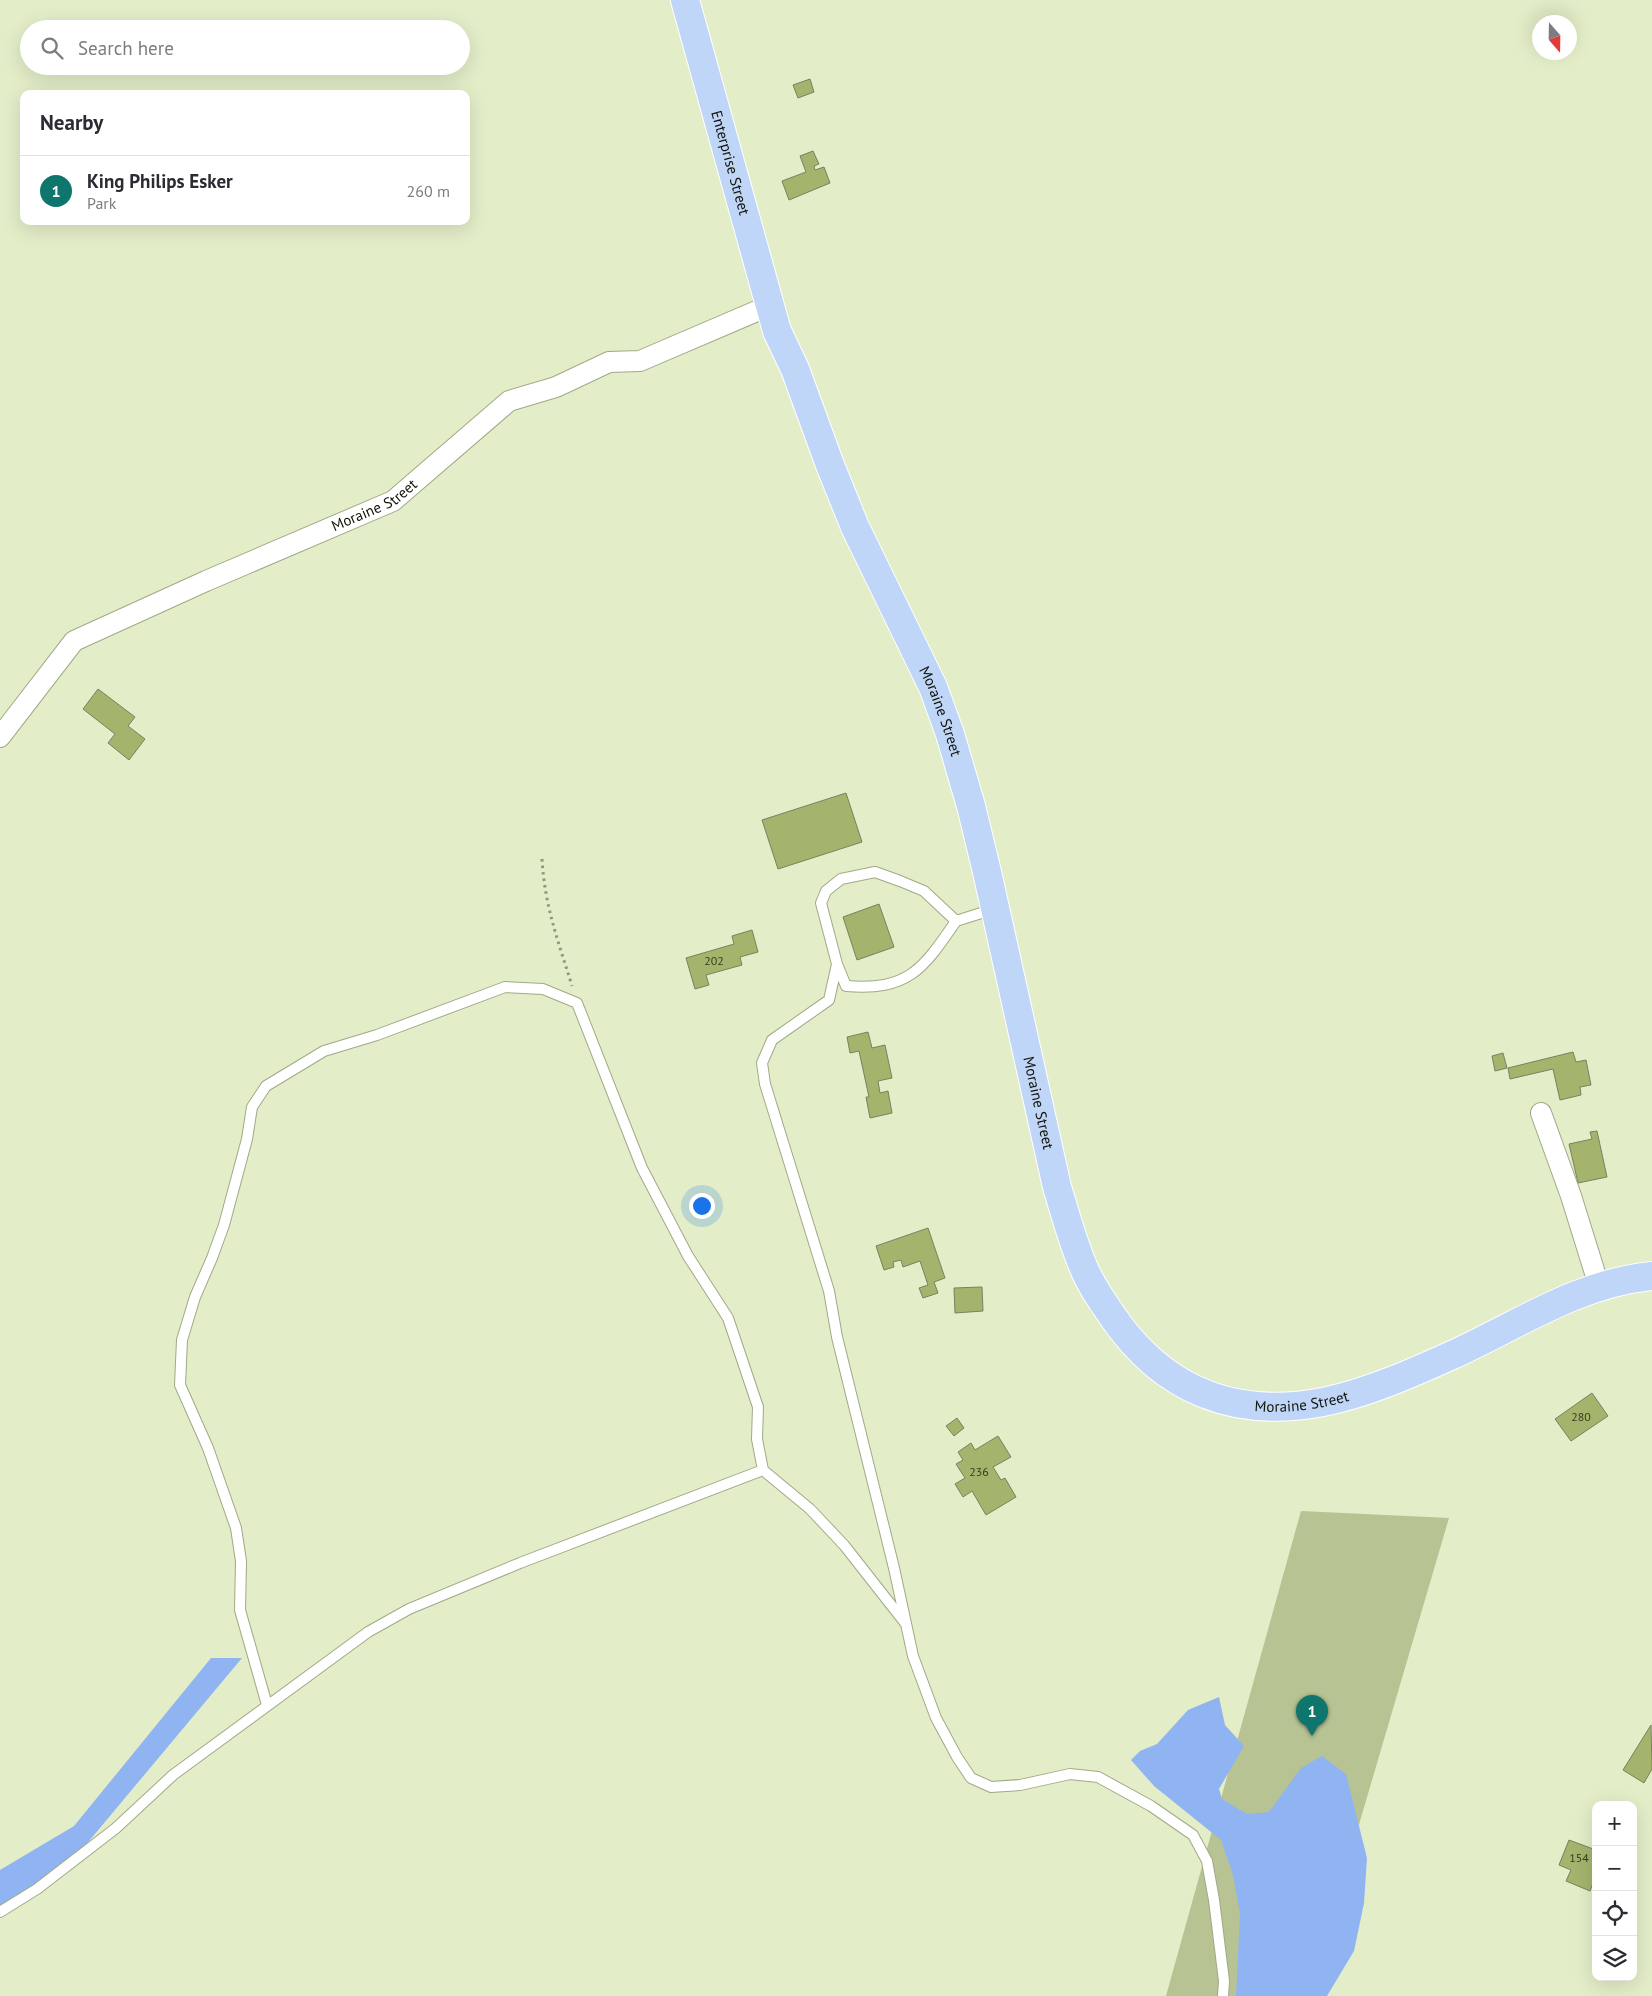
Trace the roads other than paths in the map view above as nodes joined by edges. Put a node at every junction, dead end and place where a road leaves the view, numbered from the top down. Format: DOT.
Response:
graph roads {
  1 [pos="685,0"];
  2 [pos="773,315"];
  3 [pos="0,737"];
  4 [pos="995,909"];
  5 [pos="956,922"];
  6 [pos="836,964"];
  7 [pos="1541,1112"];
  8 [pos="1652,1276"];
  9 [pos="1599,1286"];
  10 [pos="763,1470"];
  11 [pos="906,1624"];
  12 [pos="267,1705"];
  13 [pos="0,1912"];
  14 [pos="1223,1996"];
  1 -- 2 [label="main road, Enterprise Street"];
  2 -- 3 [label="street, Moraine Street"];
  2 -- 4 [label="main road, Moraine Street"];
  4 -- 5 [label="lane"];
  4 -- 9 [label="main road, Moraine Street"];
  5 -- 6 [label="lane"];
  5 -- 6 [label="lane"];
  6 -- 11 [label="lane"];
  7 -- 9 [label="street"];
  8 -- 9 [label="main road, Moraine Street"];
  10 -- 11 [label="lane"];
  10 -- 12 [label="lane"];
  10 -- 12 [label="lane"];
  11 -- 14 [label="lane"];
  12 -- 13 [label="lane"];
}
